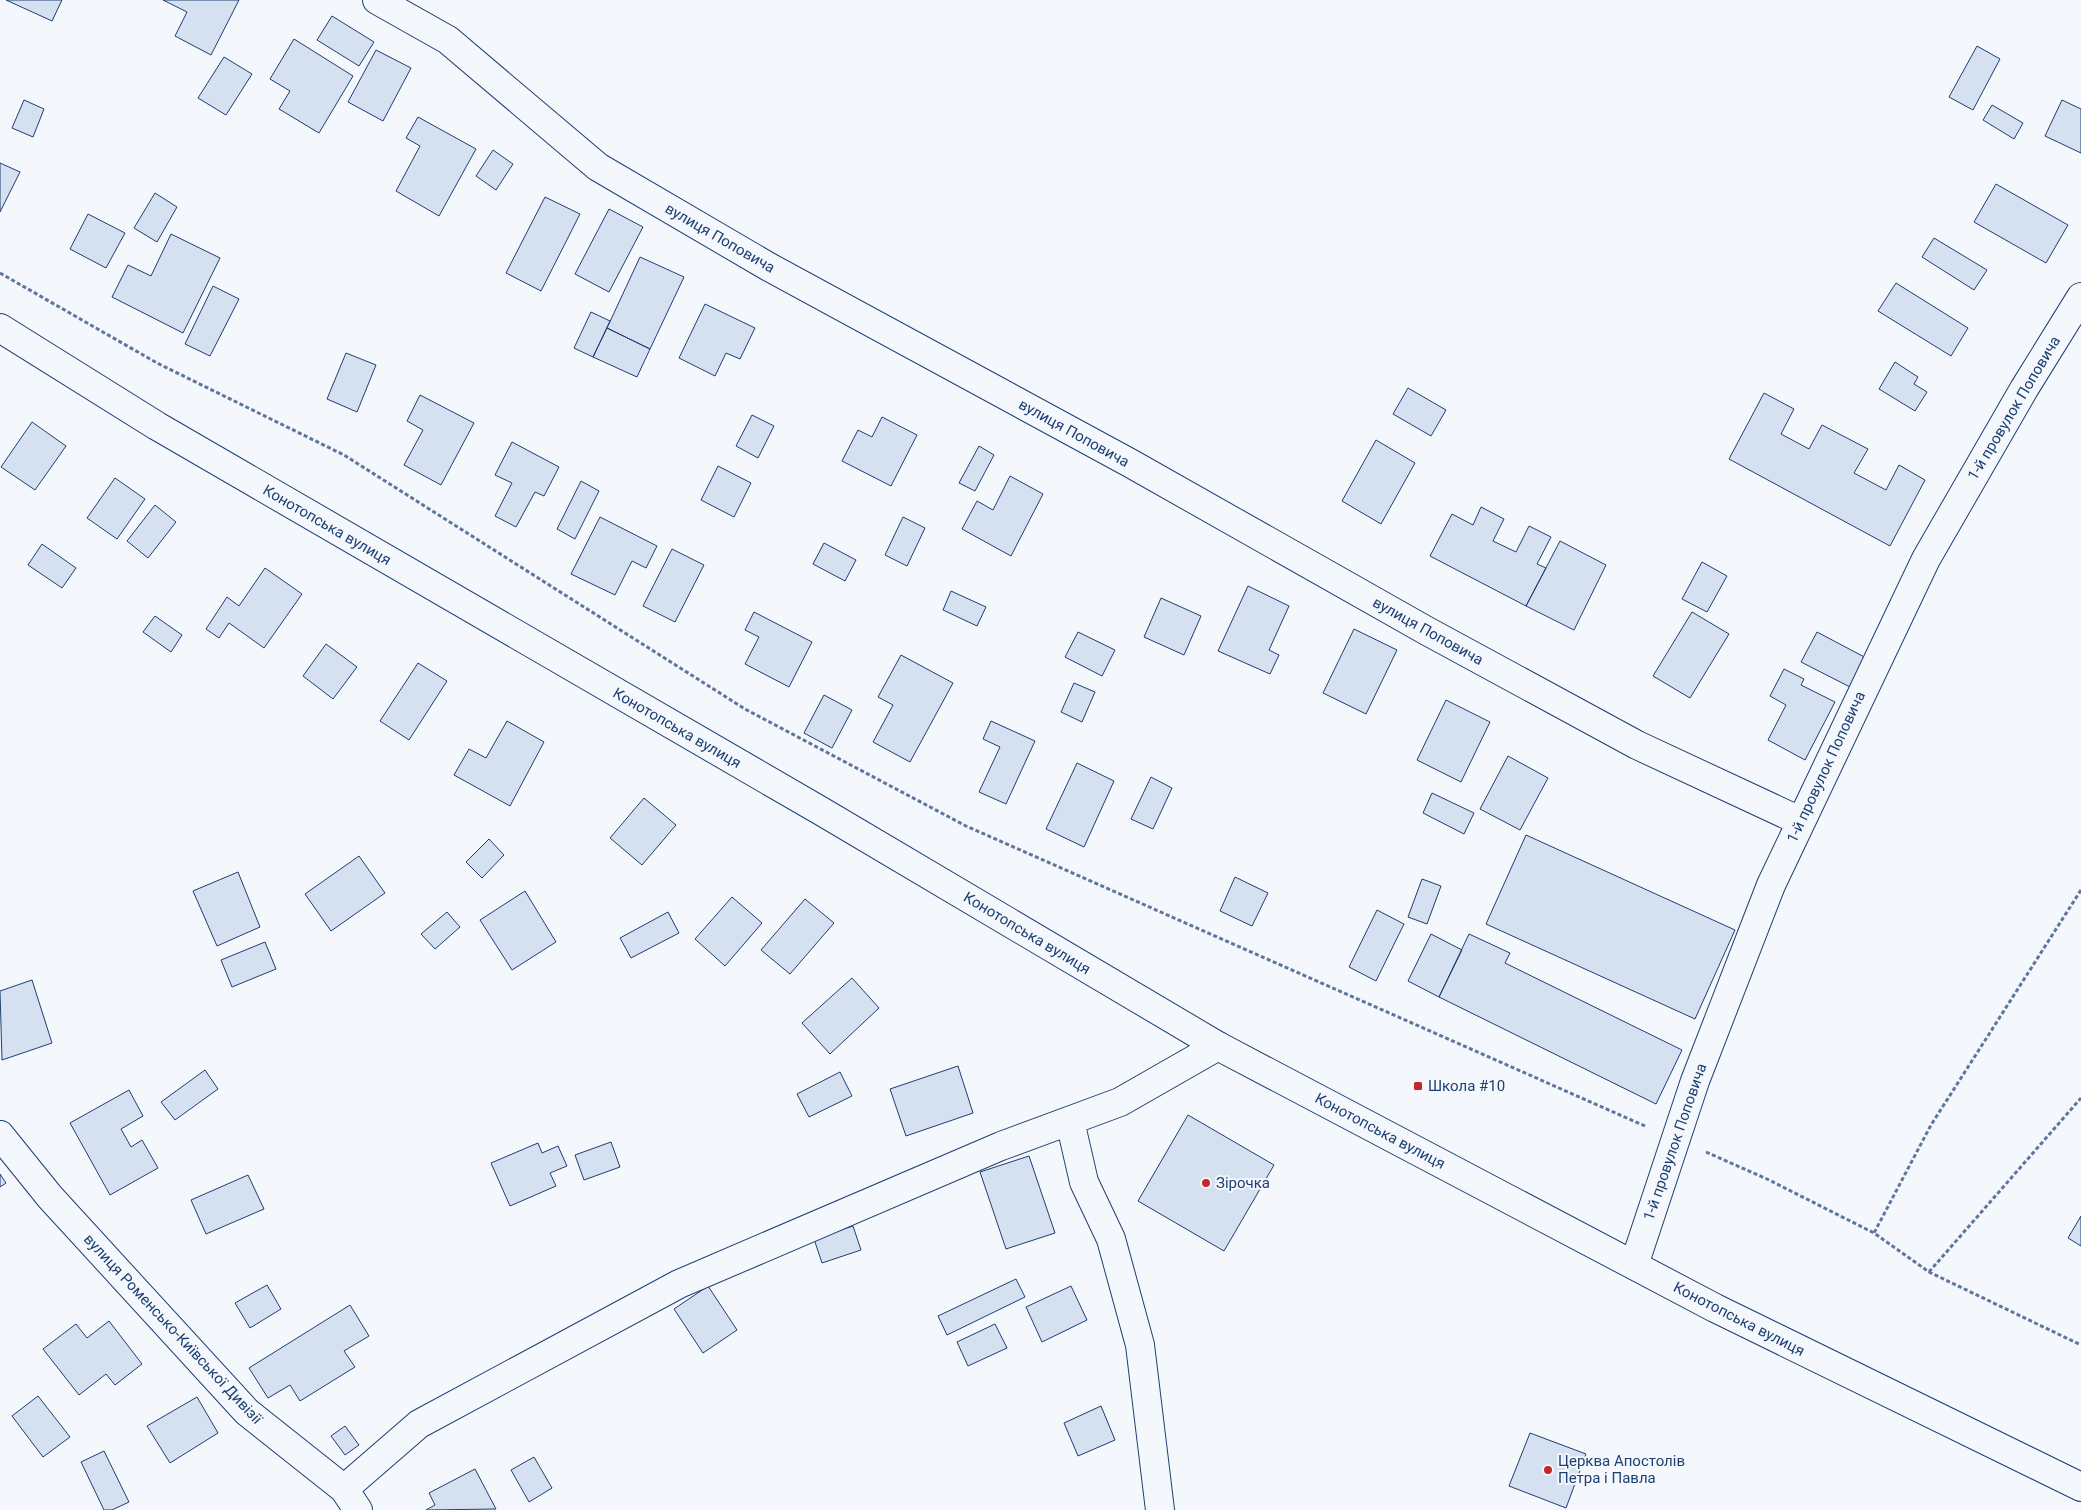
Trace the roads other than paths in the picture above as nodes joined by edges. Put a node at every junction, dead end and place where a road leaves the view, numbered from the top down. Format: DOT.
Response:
graph roads {
  1 [pos="377,0"];
  2 [pos="2081,296"];
  3 [pos="0,328"];
  4 [pos="1800,821"];
  5 [pos="1218,1046"];
  6 [pos="1070,1121"];
  7 [pos="0,1135"];
  8 [pos="1634,1266"];
  9 [pos="2081,1487"];
  10 [pos="351,1499"];
  11 [pos="1160,1510"];
  1 -- 4 [label="street, вулиця Поповича"];
  2 -- 4 [label="street, 1-й провулок Поповича"];
  3 -- 5 [label="street, Конотопська вулиця"];
  4 -- 8 [label="street, 1-й провулок Поповича"];
  5 -- 6 [label="street"];
  5 -- 8 [label="street, Конотопська вулиця"];
  6 -- 10 [label="street"];
  6 -- 11 [label="street"];
  7 -- 10 [label="street, вулиця Роменсько-Київської Дивізії"];
  8 -- 9 [label="street, Конотопська вулиця"];
}
